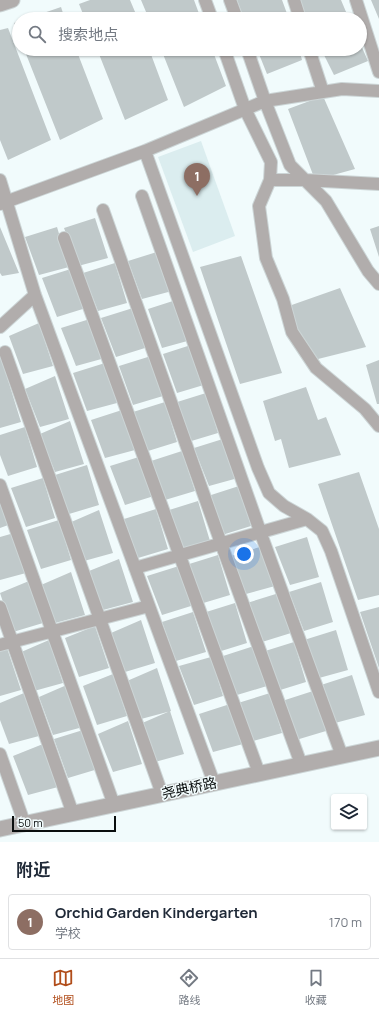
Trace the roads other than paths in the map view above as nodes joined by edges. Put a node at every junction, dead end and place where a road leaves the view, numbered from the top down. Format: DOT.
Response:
graph roads {
  1 [pos="12,0"];
  2 [pos="205,0"];
  3 [pos="230,0"];
  4 [pos="294,0"];
  5 [pos="356,0"];
  6 [pos="0,4"];
  7 [pos="209,12"];
  8 [pos="234,12"];
  9 [pos="298,12"];
  10 [pos="360,12"];
  11 [pos="367,34"];
  12 [pos="226,56"];
  13 [pos="250,56"];
  14 [pos="311,56"];
  15 [pos="379,72"];
  16 [pos="379,91"];
  17 [pos="323,92"];
  18 [pos="266,101"];
  19 [pos="245,109"];
  20 [pos="145,151"];
  21 [pos="0,180"];
  22 [pos="270,180"];
  23 [pos="305,180"];
  24 [pos="379,184"];
  25 [pos="142,196"];
  26 [pos="3,203"];
  27 [pos="104,210"];
  28 [pos="64,238"];
  29 [pos="379,284"];
  30 [pos="36,295"];
  31 [pos="0,327"];
  32 [pos="5,352"];
  33 [pos="379,426"];
  34 [pos="0,485"];
  35 [pos="307,519"];
  36 [pos="261,532"];
  37 [pos="221,543"];
  38 [pos="180,555"];
  39 [pos="135,568"];
  40 [pos="149,606"];
  41 [pos="0,607"];
  42 [pos="100,618"];
  43 [pos="52,631"];
  44 [pos="12,642"];
  45 [pos="0,645"];
  46 [pos="379,692"];
  47 [pos="379,748"];
  48 [pos="0,754"];
  49 [pos="342,756"];
  50 [pos="301,764"];
  51 [pos="259,773"];
  52 [pos="214,783"];
  53 [pos="162,794"];
  54 [pos="114,805"];
  55 [pos="73,814"];
  56 [pos="25,825"];
  57 [pos="0,829"];
  1 -- 6 [label="street"];
  2 -- 7 [label="street"];
  3 -- 8 [label="street"];
  4 -- 9 [label="street"];
  5 -- 10 [label="street"];
  11 -- 15 [label="street"];
  12 -- 19 [label="street"];
  13 -- 18 [label="street"];
  14 -- 17 [label="street"];
  16 -- 17 [label="street"];
  17 -- 18 [label="street"];
  18 -- 19 [label="street"];
  18 -- 23 [label="street"];
  19 -- 20 [label="street"];
  19 -- 22 [label="street"];
  20 -- 26 [label="street"];
  20 -- 35 [label="street"];
  21 -- 26 [label="street"];
  22 -- 23 [label="street"];
  22 -- 33 [label="street"];
  23 -- 24 [label="street"];
  23 -- 29 [label="street"];
  25 -- 36 [label="street"];
  26 -- 30 [label="street"];
  27 -- 37 [label="street"];
  28 -- 38 [label="street"];
  30 -- 31 [label="street"];
  30 -- 39 [label="street"];
  32 -- 42 [label="street"];
  34 -- 43 [label="street"];
  35 -- 36 [label="street"];
  35 -- 46 [label="street"];
  36 -- 37 [label="street"];
  36 -- 49 [label="street"];
  37 -- 38 [label="street"];
  37 -- 50 [label="street"];
  38 -- 39 [label="street"];
  38 -- 51 [label="street"];
  39 -- 40 [label="street"];
  40 -- 42 [label="street"];
  40 -- 52 [label="street"];
  41 -- 44 [label="street"];
  42 -- 43 [label="street"];
  42 -- 53 [label="street"];
  43 -- 44 [label="street"];
  43 -- 54 [label="street"];
  44 -- 45 [label="street"];
  44 -- 55 [label="street"];
  47 -- 49 [label="street, 尧典桥路"];
  48 -- 56 [label="street"];
  49 -- 50 [label="street, 尧典桥路"];
  50 -- 51 [label="street, 尧典桥路"];
  51 -- 52 [label="street, 尧典桥路"];
  52 -- 53 [label="street, 尧典桥路"];
  53 -- 54 [label="street, 尧典桥路"];
  54 -- 55 [label="street, 尧典桥路"];
  55 -- 56 [label="street, 尧典桥路"];
  56 -- 57 [label="street, 尧典桥路"];
}
